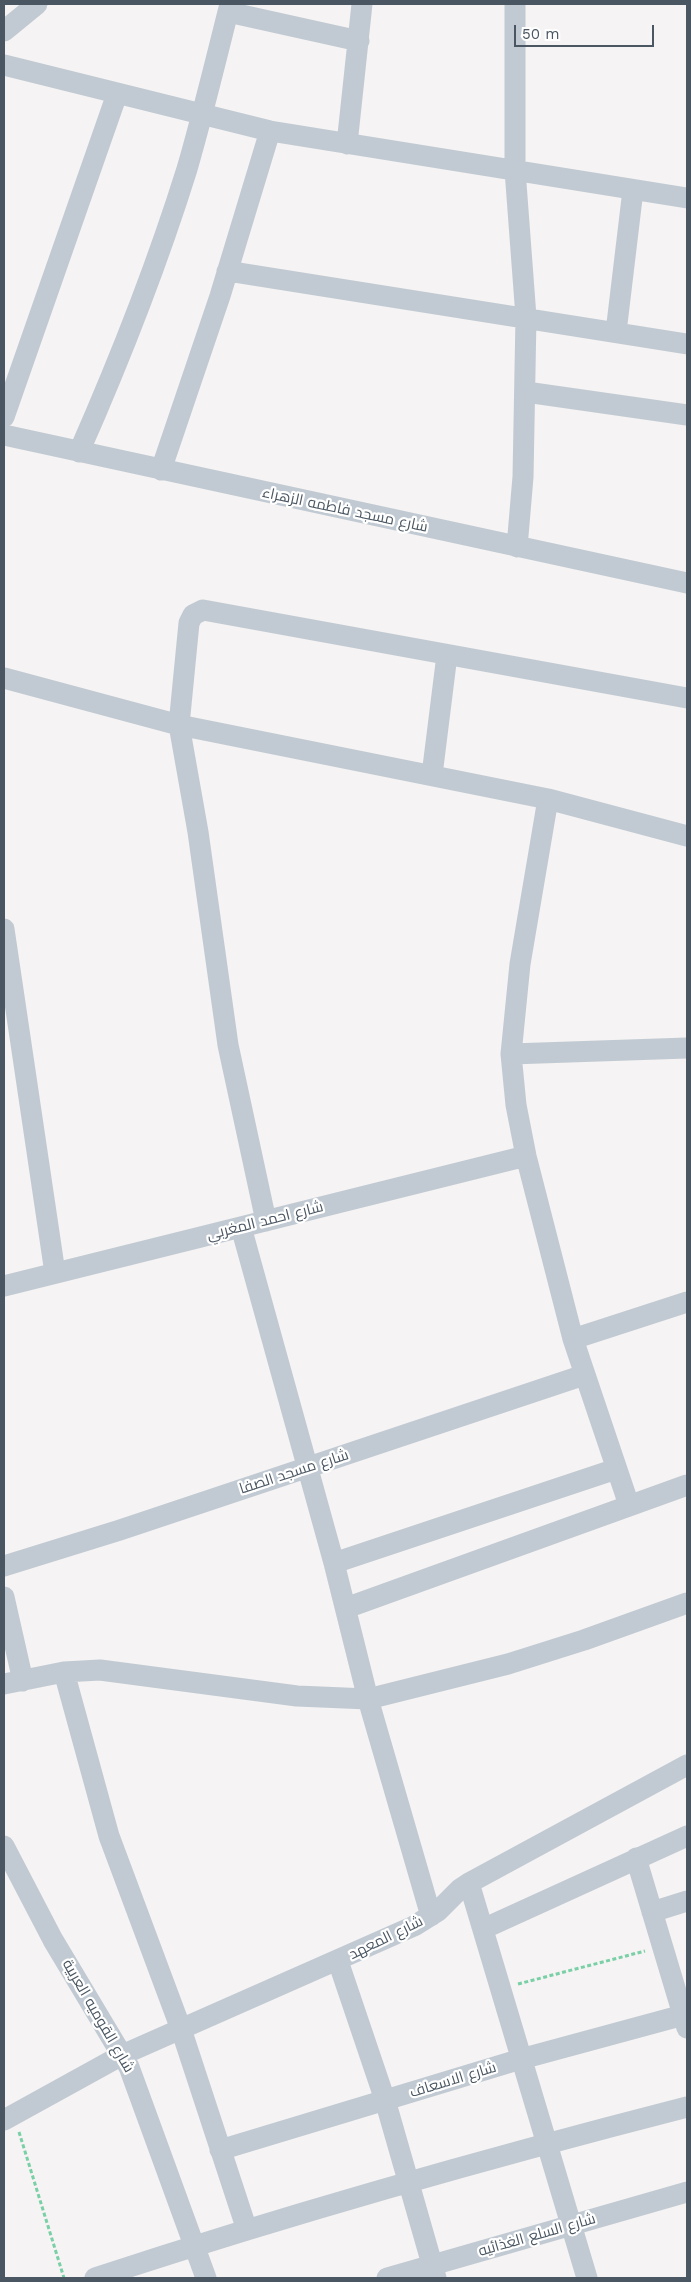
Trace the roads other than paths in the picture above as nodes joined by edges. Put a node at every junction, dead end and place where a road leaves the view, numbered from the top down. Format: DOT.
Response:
graph roads {
  1 [pos="37,4"];
  2 [pos="362,4"];
  3 [pos="515,4"];
  4 [pos="228,8"];
  5 [pos="4,31"];
  6 [pos="359,41"];
  7 [pos="4,65"];
  8 [pos="117,94"];
  9 [pos="202,115"];
  10 [pos="270,131"];
  11 [pos="347,144"];
  12 [pos="515,170"];
  13 [pos="633,190"];
  14 [pos="687,198"];
  15 [pos="228,272"];
  16 [pos="526,317"];
  17 [pos="616,332"];
  18 [pos="687,344"];
  19 [pos="526,392"];
  20 [pos="687,415"];
  21 [pos="4,417"];
  22 [pos="4,435"];
  23 [pos="80,452"];
  24 [pos="162,470"];
  25 [pos="517,547"];
  26 [pos="687,583"];
  27 [pos="447,655"];
  28 [pos="4,678"];
  29 [pos="687,698"];
  30 [pos="179,726"];
  31 [pos="432,775"];
  32 [pos="548,799"];
  33 [pos="687,836"];
  34 [pos="4,929"];
  35 [pos="687,1048"];
  36 [pos="511,1054"];
  37 [pos="526,1156"];
  38 [pos="266,1221"];
  39 [pos="241,1227"];
  40 [pos="55,1273"];
  41 [pos="4,1286"];
  42 [pos="687,1302"];
  43 [pos="573,1339"];
  44 [pos="584,1375"];
  45 [pos="307,1468"];
  46 [pos="616,1469"];
  47 [pos="687,1484"];
  48 [pos="629,1506"];
  49 [pos="334,1563"];
  50 [pos="4,1566"];
  51 [pos="4,1597"];
  52 [pos="687,1603"];
  53 [pos="346,1608"];
  54 [pos="64,1672"];
  55 [pos="13,1682"];
  56 [pos="368,1699"];
  57 [pos="687,1765"];
  58 [pos="687,1836"];
  59 [pos="4,1846"];
  60 [pos="636,1858"];
  61 [pos="469,1883"];
  62 [pos="687,1901"];
  63 [pos="652,1912"];
  64 [pos="431,1916"];
  65 [pos="483,1929"];
  66 [pos="338,1961"];
  67 [pos="686,2019"];
  68 [pos="181,2029"];
  69 [pos="122,2055"];
  70 [pos="522,2059"];
  71 [pos="385,2100"];
  72 [pos="687,2107"];
  73 [pos="9,2117"];
  74 [pos="547,2143"];
  75 [pos="220,2150"];
  76 [pos="410,2183"];
  77 [pos="687,2192"];
  78 [pos="571,2225"];
  79 [pos="246,2230"];
  80 [pos="194,2246"];
  81 [pos="435,2272"];
  82 [pos="94,2278"];
  83 [pos="206,2278"];
  84 [pos="386,2278"];
  85 [pos="587,2278"];
  1 -- 5 [label="street"];
  2 -- 6 [label="street"];
  3 -- 12 [label="street"];
  4 -- 6 [label="street"];
  4 -- 9 [label="street"];
  6 -- 11 [label="street"];
  7 -- 8 [label="street"];
  8 -- 9 [label="street"];
  8 -- 21 [label="street"];
  9 -- 10 [label="street"];
  9 -- 23 [label="street"];
  10 -- 11 [label="street"];
  10 -- 15 [label="street"];
  11 -- 12 [label="street"];
  12 -- 13 [label="street"];
  12 -- 16 [label="street"];
  13 -- 14 [label="street"];
  13 -- 17 [label="street"];
  15 -- 16 [label="street"];
  15 -- 24 [label="street"];
  16 -- 17 [label="street"];
  16 -- 19 [label="street"];
  17 -- 18 [label="street"];
  19 -- 20 [label="street"];
  19 -- 25 [label="street"];
  22 -- 23 [label="street, شارع مسجد فاطمه الزهراء"];
  23 -- 24 [label="street, شارع مسجد فاطمه الزهراء"];
  24 -- 25 [label="street, شارع مسجد فاطمه الزهراء"];
  25 -- 26 [label="street, شارع مسجد فاطمه الزهراء"];
  27 -- 29 [label="street"];
  27 -- 30 [label="street"];
  27 -- 31 [label="street"];
  28 -- 30 [label="street"];
  30 -- 31 [label="street"];
  30 -- 38 [label="street"];
  31 -- 32 [label="street"];
  32 -- 33 [label="street"];
  32 -- 36 [label="street"];
  34 -- 40 [label="street"];
  35 -- 36 [label="street"];
  36 -- 37 [label="street"];
  37 -- 38 [label="street, شارع احمد المغربي"];
  37 -- 43 [label="street"];
  38 -- 39 [label="street, شارع احمد المغربي"];
  39 -- 40 [label="street, شارع احمد المغربي"];
  39 -- 45 [label="street"];
  40 -- 41 [label="street, شارع احمد المغربي"];
  42 -- 43 [label="street"];
  43 -- 44 [label="street"];
  44 -- 45 [label="street, شارع مسجد الصفا"];
  44 -- 46 [label="street"];
  45 -- 49 [label="street"];
  45 -- 50 [label="street, شارع مسجد الصفا"];
  46 -- 48 [label="street"];
  46 -- 49 [label="street"];
  47 -- 48 [label="street"];
  48 -- 53 [label="street"];
  49 -- 53 [label="street"];
  51 -- 55 [label="street"];
  52 -- 56 [label="street"];
  53 -- 56 [label="street"];
  54 -- 55 [label="street"];
  54 -- 56 [label="street"];
  54 -- 68 [label="street"];
  56 -- 64 [label="street"];
  57 -- 61 [label="street, شارع المعهد"];
  58 -- 60 [label="street"];
  59 -- 69 [label="street, شارع القوميه العربية"];
  60 -- 63 [label="street"];
  60 -- 65 [label="street"];
  61 -- 64 [label="street, شارع المعهد"];
  61 -- 65 [label="street"];
  62 -- 63 [label="street"];
  63 -- 67 [label="street"];
  64 -- 66 [label="street, شارع المعهد"];
  65 -- 70 [label="street"];
  66 -- 68 [label="street, شارع المعهد"];
  66 -- 71 [label="street"];
  67 -- 70 [label="street, شارع الاسعاف"];
  68 -- 69 [label="street, شارع المعهد"];
  68 -- 75 [label="street"];
  69 -- 73 [label="street, شارع المعهد"];
  69 -- 80 [label="street, شارع القوميه العربية"];
  70 -- 71 [label="street, شارع الاسعاف"];
  70 -- 74 [label="street"];
  71 -- 75 [label="street, شارع الاسعاف"];
  71 -- 76 [label="street"];
  72 -- 74 [label="street"];
  74 -- 76 [label="street"];
  74 -- 78 [label="street"];
  75 -- 79 [label="street"];
  76 -- 79 [label="street"];
  76 -- 81 [label="street"];
  77 -- 78 [label="street, شارع السلع الغذائيه"];
  78 -- 81 [label="street, شارع السلع الغذائيه"];
  78 -- 85 [label="street"];
  79 -- 80 [label="street"];
  80 -- 82 [label="street"];
  80 -- 83 [label="street, شارع القوميه العربية"];
  81 -- 84 [label="street, شارع السلع الغذائيه"];
}
